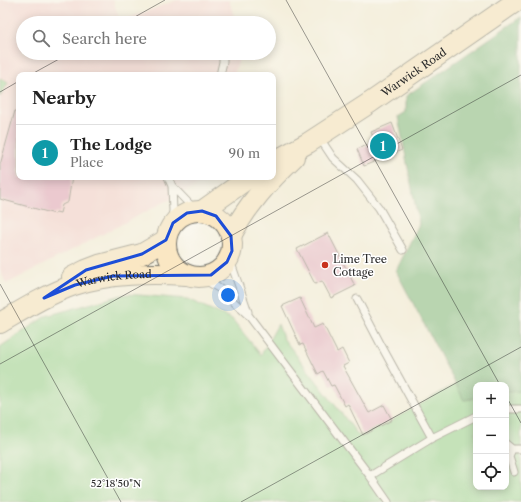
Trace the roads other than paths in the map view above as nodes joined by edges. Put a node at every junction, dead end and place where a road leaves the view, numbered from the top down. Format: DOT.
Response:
graph roads {
  1 [pos="518,0"];
  2 [pos="222,60"];
  3 [pos="220,72"];
  4 [pos="313,139"];
  5 [pos="276,160"];
  6 [pos="276,177"];
  7 [pos="169,180"];
  8 [pos="246,180"];
  9 [pos="273,180"];
  10 [pos="172,186"];
  11 [pos="199,211"];
  12 [pos="168,234"];
  13 [pos="231,243"];
  14 [pos="402,250"];
  15 [pos="194,276"];
  16 [pos="44,298"];
  17 [pos="357,299"];
  18 [pos="249,316"];
  19 [pos="0,323"];
  20 [pos="509,409"];
  21 [pos="521,409"];
  22 [pos="473,418"];
  23 [pos="432,438"];
  24 [pos="509,447"];
  25 [pos="521,449"];
  26 [pos="509,454"];
  27 [pos="514,472"];
  28 [pos="370,476"];
  29 [pos="388,502"];
  1 -- 4 [label="street, Warwick Road"];
  2 -- 3 [label="lane"];
  4 -- 5 [label="street, Warwick Road"];
  4 -- 6 [label="street, Warwick Road"];
  4 -- 14 [label="lane"];
  7 -- 10 [label="lane"];
  8 -- 11 [label="street"];
  9 -- 13 [label="street, Warwick Road"];
  10 -- 11 [label="lane"];
  10 -- 12 [label="lane"];
  11 -- 12 [label="street"];
  11 -- 13 [label="street"];
  12 -- 15 [label="street"];
  12 -- 16 [label="street, Warwick Road"];
  13 -- 15 [label="street"];
  13 -- 18 [label="lane"];
  15 -- 16 [label="street, Warwick Road"];
  15 -- 18 [label="lane"];
  16 -- 19 [label="street, Warwick Road"];
  17 -- 23 [label="lane"];
  18 -- 28 [label="lane"];
  20 -- 21 [label="lane"];
  22 -- 23 [label="lane"];
  23 -- 28 [label="lane"];
  24 -- 25 [label="lane"];
  26 -- 27 [label="lane"];
  28 -- 29 [label="lane"];
}
